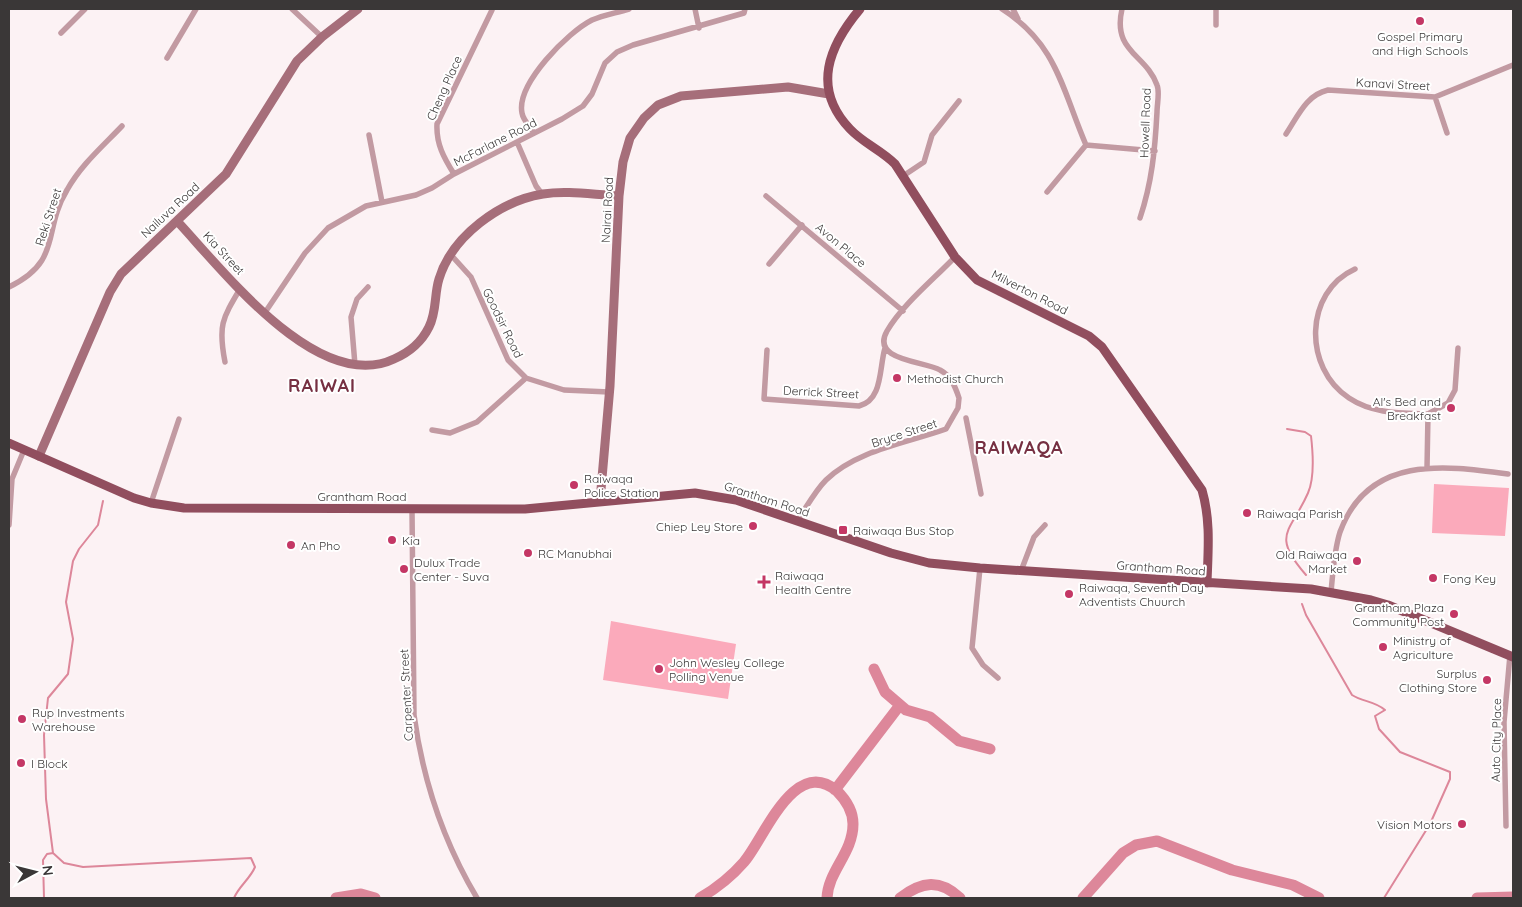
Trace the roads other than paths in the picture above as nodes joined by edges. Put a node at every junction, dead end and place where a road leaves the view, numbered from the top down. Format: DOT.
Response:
graph roads {
  1 [pos="85,9"];
  2 [pos="196,9"];
  3 [pos="292,9"];
  4 [pos="358,9"];
  5 [pos="629,9"];
  6 [pos="695,9"];
  7 [pos="745,9"];
  8 [pos="860,9"];
  9 [pos="1002,9"];
  10 [pos="1013,9"];
  11 [pos="1122,9"];
  12 [pos="1216,9"];
  13 [pos="492,10"];
  14 [pos="1018,19"];
  15 [pos="1216,25"];
  16 [pos="699,28"];
  17 [pos="61,33"];
  18 [pos="322,37"];
  19 [pos="167,58"];
  20 [pos="1513,65"];
  21 [pos="829,94"];
  22 [pos="1435,97"];
  23 [pos="959,101"];
  24 [pos="122,126"];
  25 [pos="534,133"];
  26 [pos="1447,133"];
  27 [pos="1286,134"];
  28 [pos="369,136"];
  29 [pos="517,142"];
  30 [pos="1086,145"];
  31 [pos="1155,151"];
  32 [pos="454,174"];
  33 [pos="903,176"];
  34 [pos="1047,192"];
  35 [pos="542,194"];
  36 [pos="619,196"];
  37 [pos="766,196"];
  38 [pos="382,202"];
  39 [pos="1140,218"];
  40 [pos="177,221"];
  41 [pos="802,225"];
  42 [pos="451,255"];
  43 [pos="955,257"];
  44 [pos="769,264"];
  45 [pos="1355,269"];
  46 [pos="9,287"];
  47 [pos="368,287"];
  48 [pos="240,288"];
  49 [pos="903,311"];
  50 [pos="264,314"];
  51 [pos="885,348"];
  52 [pos="1458,348"];
  53 [pos="767,350"];
  54 [pos="225,362"];
  55 [pos="355,365"];
  56 [pos="526,378"];
  57 [pos="609,392"];
  58 [pos="1428,414"];
  59 [pos="966,418"];
  60 [pos="179,419"];
  61 [pos="432,430"];
  62 [pos="9,443"];
  63 [pos="24,450"];
  64 [pos="39,456"];
  65 [pos="1427,468"];
  66 [pos="1508,474"];
  67 [pos="981,494"];
  68 [pos="600,501"];
  69 [pos="151,503"];
  70 [pos="412,509"];
  71 [pos="797,521"];
  72 [pos="9,525"];
  73 [pos="1046,525"];
  74 [pos="980,568"];
  75 [pos="1021,571"];
  76 [pos="1207,583"];
  77 [pos="1331,592"];
  78 [pos="1511,656"];
  79 [pos="998,678"];
  80 [pos="1506,826"];
  81 [pos="477,898"];
  1 -- 17 [label="street"];
  2 -- 19 [label="street"];
  3 -- 18 [label="street"];
  4 -- 18 [label="street, Nailuva Road"];
  5 -- 25 [label="street"];
  6 -- 16 [label="street"];
  7 -- 16 [label="street, McFarlane Road"];
  8 -- 21 [label="main road, Milverton Road"];
  9 -- 14 [label="street"];
  10 -- 14 [label="street"];
  11 -- 31 [label="street, Howell Road"];
  12 -- 15 [label="street"];
  13 -- 32 [label="street, Cheng Place"];
  14 -- 30 [label="street"];
  16 -- 25 [label="street, McFarlane Road"];
  18 -- 40 [label="street, Nailuva Road"];
  20 -- 22 [label="street, Kanavi Street"];
  21 -- 33 [label="main road, Milverton Road"];
  21 -- 36 [label="street, Nairai Road"];
  22 -- 26 [label="street"];
  22 -- 27 [label="street, Kanavi Street"];
  23 -- 33 [label="street"];
  24 -- 46 [label="street, Reki Street"];
  25 -- 29 [label="street, McFarlane Road"];
  28 -- 38 [label="street"];
  29 -- 32 [label="street, McFarlane Road"];
  29 -- 35 [label="street"];
  30 -- 31 [label="street"];
  30 -- 34 [label="street"];
  31 -- 39 [label="street, Howell Road"];
  32 -- 38 [label="street, McFarlane Road"];
  33 -- 43 [label="main road, Milverton Road"];
  35 -- 36 [label="street, Kia Street"];
  35 -- 42 [label="street, Kia Street"];
  36 -- 57 [label="street, Nairai Road"];
  37 -- 41 [label="street, Avon Place"];
  38 -- 50 [label="street, McFarlane Road"];
  40 -- 48 [label="street, Kia Street"];
  40 -- 64 [label="street, Nailuva Road"];
  41 -- 44 [label="street"];
  41 -- 49 [label="street, Avon Place"];
  42 -- 55 [label="street, Kia Street"];
  42 -- 56 [label="street, Goodsir Road"];
  43 -- 49 [label="street"];
  43 -- 76 [label="main road, Milverton Road"];
  45 -- 58 [label="street"];
  47 -- 55 [label="street"];
  48 -- 50 [label="street, Kia Street"];
  48 -- 54 [label="street"];
  49 -- 51 [label="street"];
  50 -- 55 [label="street, Kia Street"];
  51 -- 53 [label="street, Derrick Street"];
  51 -- 71 [label="street, Bryce Street"];
  52 -- 58 [label="street"];
  56 -- 57 [label="street, Goodsir Road"];
  56 -- 61 [label="street"];
  57 -- 68 [label="street, Nairai Road"];
  58 -- 65 [label="street"];
  59 -- 67 [label="street"];
  60 -- 69 [label="street"];
  62 -- 63 [label="main road, Grantham Road"];
  63 -- 64 [label="main road, Grantham Road"];
  63 -- 72 [label="street"];
  64 -- 69 [label="main road, Grantham Road"];
  65 -- 66 [label="street"];
  65 -- 77 [label="street"];
  68 -- 70 [label="main road, Grantham Road"];
  68 -- 71 [label="main road, Grantham Road"];
  69 -- 70 [label="main road, Grantham Road"];
  70 -- 81 [label="street, Carpenter Street"];
  71 -- 74 [label="main road, Grantham Road"];
  73 -- 75 [label="street"];
  74 -- 75 [label="main road, Grantham Road"];
  74 -- 79 [label="street"];
  75 -- 76 [label="main road, Grantham Road"];
  76 -- 77 [label="main road, Grantham Road"];
  77 -- 78 [label="main road, Grantham Road"];
  78 -- 80 [label="street, Auto City Place"];
}
